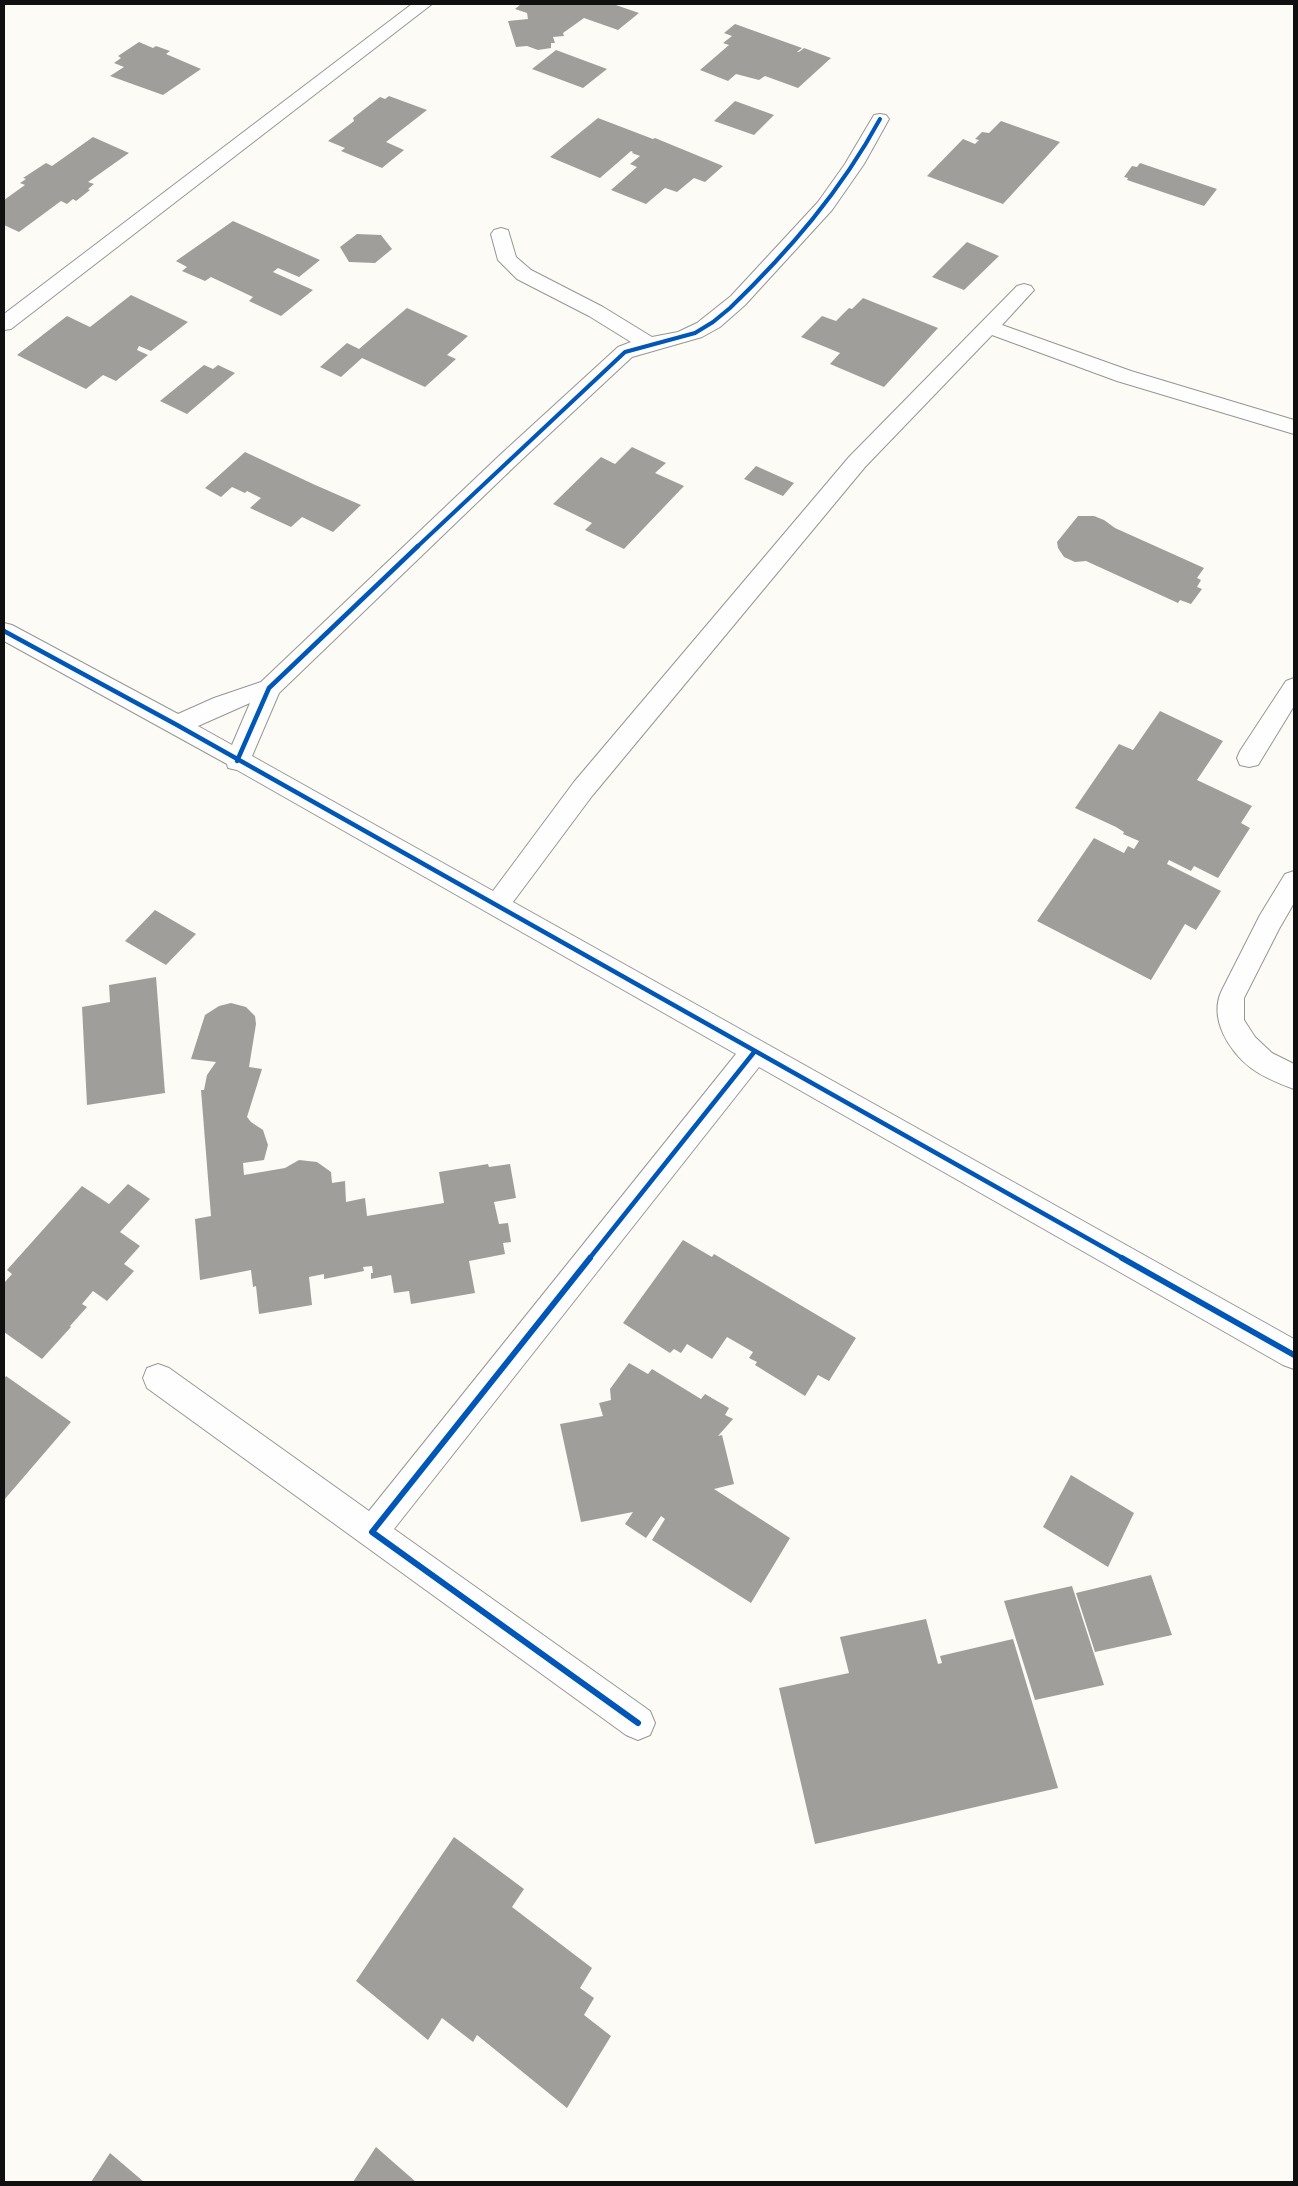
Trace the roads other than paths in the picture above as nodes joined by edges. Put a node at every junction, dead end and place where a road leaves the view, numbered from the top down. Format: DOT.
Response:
graph roads {
  1 [pos="423,4"];
  2 [pos="880,119"];
  3 [pos="501,234"];
  4 [pos="1024,290"];
  5 [pos="4,324"];
  6 [pos="988,327"];
  7 [pos="648,344"];
  8 [pos="1294,428"];
  9 [pos="4,631"];
  10 [pos="1294,687"];
  11 [pos="269,688"];
  12 [pos="177,725"];
  13 [pos="1249,758"];
  14 [pos="237,761"];
  15 [pos="1294,881"];
  16 [pos="496,906"];
  17 [pos="755,1051"];
  18 [pos="1294,1077"];
  19 [pos="1294,1354"];
  20 [pos="158,1378"];
  21 [pos="372,1532"];
  22 [pos="638,1723"];
  1 -- 5 [label="street"];
  2 -- 7 [label="street"];
  3 -- 7 [label="street"];
  4 -- 6 [label="street"];
  6 -- 8 [label="street"];
  6 -- 16 [label="street"];
  7 -- 11 [label="street"];
  9 -- 12 [label="street"];
  10 -- 13 [label="street"];
  11 -- 12 [label="street"];
  11 -- 14 [label="street"];
  12 -- 14 [label="street"];
  14 -- 16 [label="street"];
  15 -- 18 [label="street"];
  16 -- 17 [label="street"];
  17 -- 19 [label="street"];
  17 -- 21 [label="street"];
  20 -- 21 [label="street"];
  21 -- 22 [label="street"];
}
